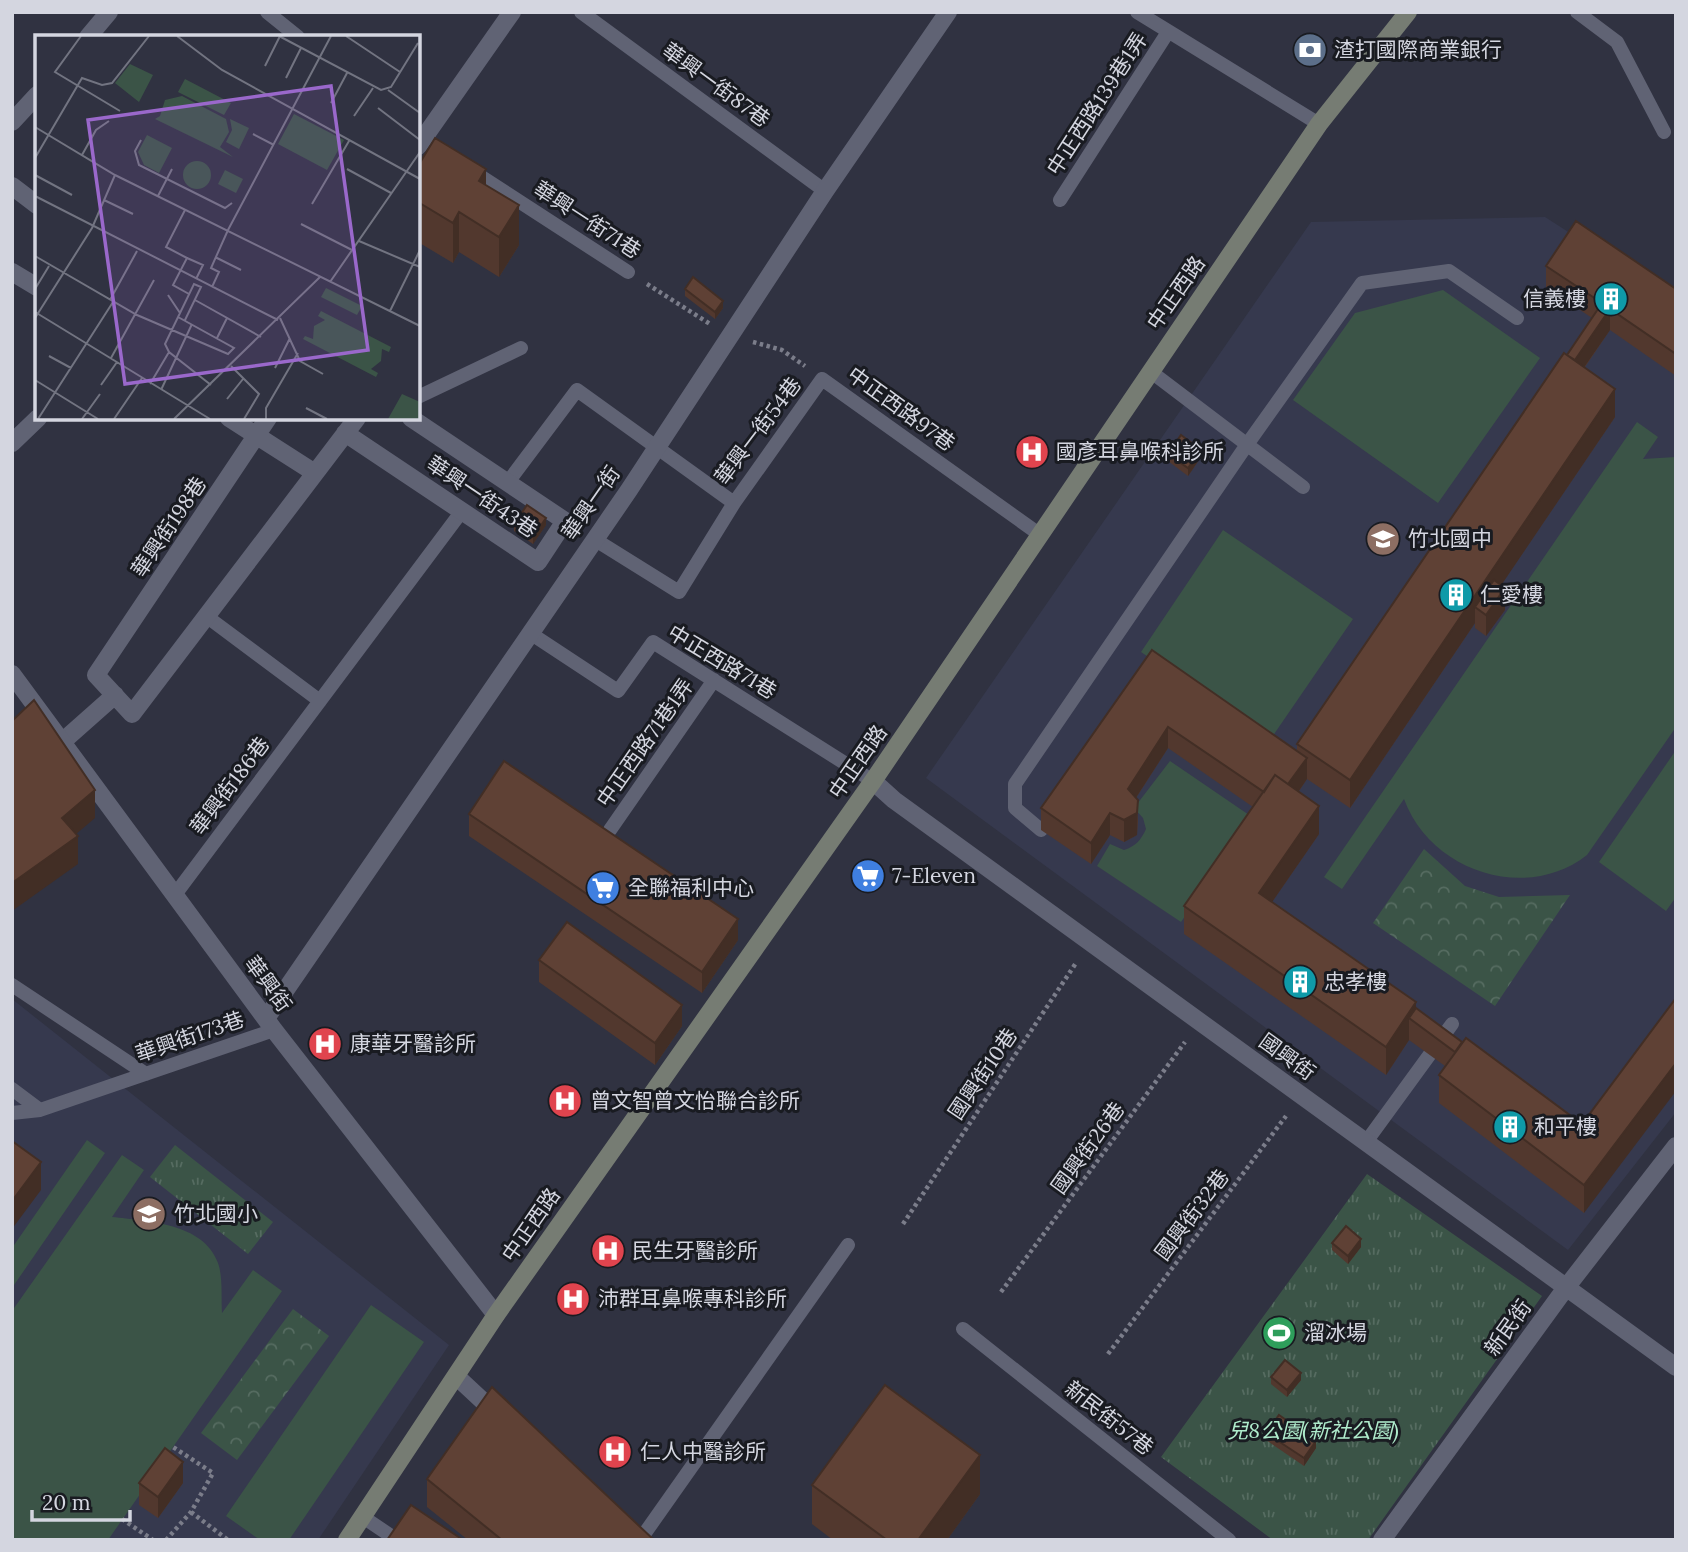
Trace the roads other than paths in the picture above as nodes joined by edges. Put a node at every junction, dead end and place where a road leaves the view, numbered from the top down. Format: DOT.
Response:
graph roads {
  1 [pos="109,12"];
  2 [pos="267,12"];
  3 [pos="512,12"];
  4 [pos="581,12"];
  5 [pos="948,12"];
  6 [pos="1137,12"];
  7 [pos="1408,12"];
  8 [pos="1577,12"];
  9 [pos="1168,32"];
  10 [pos="90,35"];
  11 [pos="296,35"];
  12 [pos="35,97"];
  13 [pos="15,113"];
  14 [pos="1320,124"];
  15 [pos="1664,132"];
  16 [pos="423,141"];
  17 [pos="457,161"];
  18 [pos="12,186"];
  19 [pos="825,191"];
  20 [pos="1060,200"];
  21 [pos="35,203"];
  22 [pos="12,272"];
  23 [pos="628,272"];
  24 [pos="35,287"];
  25 [pos="1517,318"];
  26 [pos="521,348"];
  27 [pos="1150,371"];
  28 [pos="822,379"];
  29 [pos="420,396"];
  30 [pos="36,420"];
  31 [pos="232,420"];
  32 [pos="267,420"];
  33 [pos="355,420"];
  34 [pos="414,420"];
  35 [pos="345,433"];
  36 [pos="256,438"];
  37 [pos="12,443"];
  38 [pos="1247,446"];
  39 [pos="656,449"];
  40 [pos="315,473"];
  41 [pos="508,482"];
  42 [pos="1303,487"];
  43 [pos="734,503"];
  44 [pos="462,511"];
  45 [pos="1040,534"];
  46 [pos="594,539"];
  47 [pos="206,616"];
  48 [pos="530,633"];
  49 [pos="714,680"];
  50 [pos="14,681"];
  51 [pos="115,695"];
  52 [pos="320,701"];
  53 [pos="56,746"];
  54 [pos="873,782"];
  55 [pos="610,830"];
  56 [pos="1041,830"];
  57 [pos="174,896"];
  58 [pos="12,985"];
  59 [pos="270,1024"];
  60 [pos="1452,1024"];
  61 [pos="146,1074"];
  62 [pos="12,1089"];
  63 [pos="40,1110"];
  64 [pos="12,1113"];
  65 [pos="1366,1142"];
  66 [pos="1676,1146"];
  67 [pos="848,1244"];
  68 [pos="1564,1289"];
  69 [pos="496,1315"];
  70 [pos="963,1329"];
  71 [pos="1676,1367"];
  72 [pos="457,1377"];
  73 [pos="512,1427"];
  74 [pos="363,1517"];
  75 [pos="633,1537"];
  76 [pos="347,1540"];
  77 [pos="397,1540"];
  78 [pos="1230,1540"];
  79 [pos="1382,1540"];
  1 -- 10 [label="street"];
  2 -- 11 [label="lane"];
  3 -- 16 [label="street"];
  4 -- 19 [label="lane, 華興一街87巷"];
  5 -- 19 [label="street, 華興一街"];
  6 -- 9 [label="lane"];
  7 -- 14 [label="main road, 中正西路"];
  8 -- 15 [label="lane"];
  9 -- 14 [label="lane"];
  9 -- 20 [label="lane, 中正西路139巷1弄"];
  12 -- 13 [label="street"];
  14 -- 27 [label="main road, 中正西路"];
  17 -- 23 [label="lane, 華興一街71巷"];
  18 -- 21 [label="street"];
  19 -- 39 [label="street, 華興一街"];
  22 -- 24 [label="street"];
  25 -- 38 [label="lane"];
  26 -- 29 [label="lane"];
  27 -- 38 [label="lane"];
  27 -- 45 [label="main road, 中正西路"];
  28 -- 43 [label="lane, 華興一街54巷"];
  28 -- 45 [label="lane, 中正西路97巷"];
  30 -- 37 [label="street"];
  31 -- 36 [label="street"];
  32 -- 36 [label="street"];
  33 -- 35 [label="street"];
  34 -- 41 [label="street, 華興一街43巷"];
  35 -- 40 [label="street"];
  35 -- 44 [label="street, 華興一街43巷"];
  36 -- 40 [label="street"];
  36 -- 51 [label="street, 華興街198巷"];
  38 -- 42 [label="lane"];
  38 -- 56 [label="lane"];
  39 -- 41 [label="lane, 華興一街54巷"];
  39 -- 43 [label="lane, 華興一街54巷"];
  39 -- 46 [label="street, 華興一街"];
  40 -- 47 [label="street"];
  41 -- 44 [label="street, 華興一街43巷"];
  43 -- 46 [label="lane"];
  44 -- 52 [label="lane, 華興街186巷"];
  45 -- 54 [label="main road, 中正西路"];
  46 -- 48 [label="street, 華興一街"];
  47 -- 51 [label="street"];
  47 -- 52 [label="lane"];
  48 -- 49 [label="lane, 中正西路71巷"];
  48 -- 59 [label="street, 華興一街"];
  49 -- 54 [label="lane, 中正西路71巷"];
  49 -- 55 [label="lane, 中正西路71巷1弄"];
  50 -- 53 [label="street, 華興街"];
  51 -- 53 [label="street"];
  52 -- 57 [label="lane, 華興街186巷"];
  53 -- 57 [label="street, 華興街"];
  54 -- 65 [label="street, 國興街"];
  54 -- 69 [label="main road, 中正西路"];
  57 -- 59 [label="street, 華興街"];
  58 -- 61 [label="lane"];
  59 -- 61 [label="lane, 華興街173巷"];
  59 -- 69 [label="street, 華興街"];
  60 -- 65 [label="lane"];
  61 -- 63 [label="lane, 華興街173巷"];
  62 -- 63 [label="lane"];
  63 -- 64 [label="lane, 華興街173巷"];
  65 -- 68 [label="street, 國興街"];
  66 -- 68 [label="street, 新民街"];
  67 -- 75 [label="lane"];
  68 -- 71 [label="street, 國興街"];
  68 -- 79 [label="street, 新民街"];
  69 -- 72 [label="main road, 中正西路"];
  70 -- 78 [label="lane, 新民街57巷"];
  72 -- 73 [label="street"];
  72 -- 74 [label="main road, 中正西路"];
  74 -- 76 [label="main road, 中正西路"];
  74 -- 77 [label="lane"];
}
